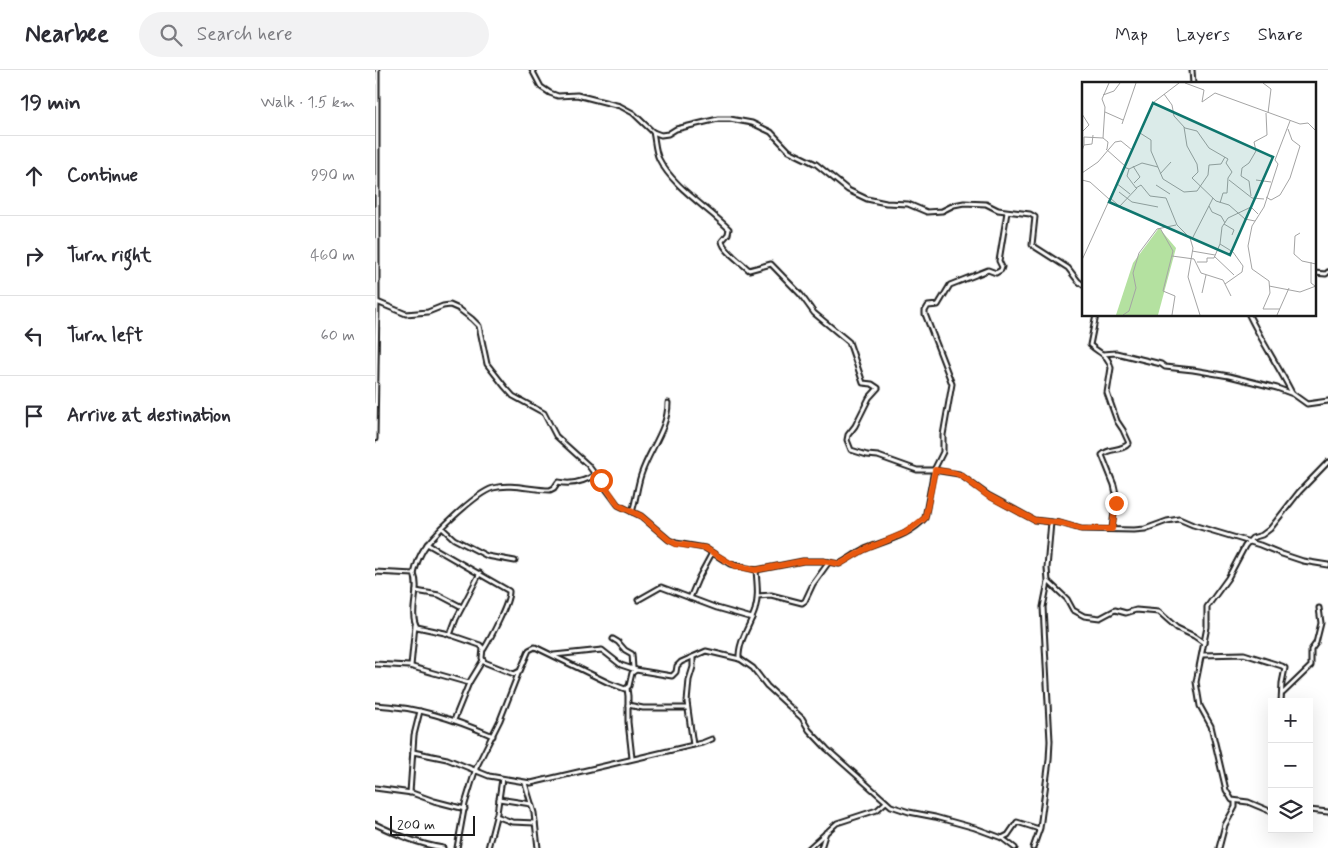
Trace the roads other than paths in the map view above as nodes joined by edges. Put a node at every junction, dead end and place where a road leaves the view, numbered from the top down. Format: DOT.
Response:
graph roads {
  1 [pos="377,70"];
  2 [pos="532,70"];
  3 [pos="653,132"];
  4 [pos="1007,212"];
  5 [pos="1328,272"];
  6 [pos="1316,273"];
  7 [pos="1082,284"];
  8 [pos="377,302"];
  9 [pos="1096,316"];
  10 [pos="1250,316"];
  11 [pos="1103,354"];
  12 [pos="1293,394"];
  13 [pos="1328,401"];
  14 [pos="668,403"];
  15 [pos="375,439"];
  16 [pos="1328,462"];
  17 [pos="935,470"];
  18 [pos="596,474"];
  19 [pos="632,512"];
  20 [pos="1051,522"];
  21 [pos="442,528"];
  22 [pos="1112,529"];
  23 [pos="1247,543"];
  24 [pos="427,544"];
  25 [pos="712,553"];
  26 [pos="515,561"];
  27 [pos="829,562"];
  28 [pos="1328,565"];
  29 [pos="756,570"];
  30 [pos="375,572"];
  31 [pos="480,573"];
  32 [pos="414,574"];
  33 [pos="1048,582"];
  34 [pos="415,591"];
  35 [pos="758,596"];
  36 [pos="690,598"];
  37 [pos="638,600"];
  38 [pos="462,607"];
  39 [pos="1319,608"];
  40 [pos="752,618"];
  41 [pos="415,625"];
  42 [pos="450,635"];
  43 [pos="613,639"];
  44 [pos="1204,643"];
  45 [pos="483,650"];
  46 [pos="1202,655"];
  47 [pos="553,656"];
  48 [pos="693,658"];
  49 [pos="739,659"];
  50 [pos="483,660"];
  51 [pos="375,664"];
  52 [pos="411,666"];
  53 [pos="634,669"];
  54 [pos="518,673"];
  55 [pos="469,683"];
  56 [pos="627,688"];
  57 [pos="1282,694"];
  58 [pos="1282,698"];
  59 [pos="375,705"];
  60 [pos="628,705"];
  61 [pos="687,708"];
  62 [pos="420,710"];
  63 [pos="454,720"];
  64 [pos="493,736"];
  65 [pos="712,739"];
  66 [pos="693,744"];
  67 [pos="413,752"];
  68 [pos="632,758"];
  69 [pos="475,770"];
  70 [pos="502,779"];
  71 [pos="525,783"];
  72 [pos="375,788"];
  73 [pos="410,792"];
  74 [pos="499,799"];
  75 [pos="1235,801"];
  76 [pos="886,802"];
  77 [pos="531,804"];
  78 [pos="465,809"];
  79 [pos="1268,810"];
  80 [pos="1313,810"];
  81 [pos="1328,812"];
  82 [pos="496,816"];
  83 [pos="535,823"];
  84 [pos="375,824"];
  85 [pos="1039,829"];
  86 [pos="826,832"];
  87 [pos="1002,838"];
  88 [pos="443,848"];
  89 [pos="457,848"];
  90 [pos="488,848"];
  91 [pos="538,848"];
  92 [pos="809,848"];
  93 [pos="821,848"];
  94 [pos="1015,848"];
  95 [pos="1033,848"];
  96 [pos="1219,848"];
  1 -- 8 [label="street"];
  2 -- 3 [label="street"];
  3 -- 4 [label="street"];
  3 -- 17 [label="street"];
  4 -- 7 [label="street"];
  4 -- 17 [label="street"];
  5 -- 6 [label="street"];
  8 -- 15 [label="street"];
  8 -- 18 [label="street"];
  9 -- 11 [label="street"];
  10 -- 12 [label="street"];
  11 -- 12 [label="street"];
  11 -- 22 [label="street"];
  12 -- 13 [label="street"];
  14 -- 19 [label="street"];
  16 -- 23 [label="street"];
  17 -- 20 [label="street"];
  17 -- 27 [label="street"];
  18 -- 19 [label="street"];
  18 -- 21 [label="street"];
  19 -- 25 [label="street"];
  20 -- 22 [label="street"];
  20 -- 33 [label="street"];
  21 -- 24 [label="street"];
  21 -- 26 [label="street"];
  22 -- 23 [label="street"];
  23 -- 28 [label="street"];
  23 -- 44 [label="street"];
  24 -- 31 [label="street"];
  24 -- 32 [label="street"];
  25 -- 29 [label="street"];
  25 -- 36 [label="street"];
  27 -- 29 [label="street"];
  27 -- 35 [label="street"];
  29 -- 35 [label="street"];
  30 -- 32 [label="street"];
  31 -- 38 [label="street"];
  31 -- 45 [label="street"];
  32 -- 34 [label="street"];
  33 -- 44 [label="street"];
  33 -- 85 [label="street"];
  34 -- 38 [label="street"];
  34 -- 41 [label="street"];
  35 -- 40 [label="street"];
  36 -- 37 [label="street"];
  36 -- 40 [label="street"];
  38 -- 42 [label="street"];
  39 -- 57 [label="street"];
  40 -- 49 [label="street"];
  41 -- 42 [label="street"];
  41 -- 52 [label="street"];
  42 -- 45 [label="street"];
  43 -- 53 [label="street"];
  44 -- 46 [label="street"];
  45 -- 50 [label="street"];
  46 -- 57 [label="street"];
  46 -- 75 [label="street"];
  47 -- 53 [label="street"];
  47 -- 54 [label="street"];
  47 -- 56 [label="street"];
  48 -- 49 [label="street"];
  48 -- 53 [label="street"];
  48 -- 61 [label="street"];
  49 -- 76 [label="street"];
  50 -- 54 [label="street"];
  50 -- 55 [label="street"];
  51 -- 52 [label="street"];
  52 -- 55 [label="street"];
  53 -- 56 [label="street"];
  54 -- 64 [label="street"];
  55 -- 63 [label="street"];
  56 -- 60 [label="street"];
  57 -- 58 [label="street"];
  59 -- 62 [label="street"];
  60 -- 61 [label="street"];
  60 -- 68 [label="street"];
  61 -- 66 [label="street"];
  62 -- 63 [label="street"];
  62 -- 67 [label="street"];
  63 -- 64 [label="street"];
  64 -- 69 [label="street"];
  65 -- 66 [label="street"];
  66 -- 68 [label="street"];
  67 -- 69 [label="street"];
  67 -- 73 [label="street"];
  68 -- 71 [label="street"];
  69 -- 70 [label="street"];
  69 -- 78 [label="street"];
  70 -- 71 [label="street"];
  70 -- 74 [label="street"];
  71 -- 77 [label="street"];
  72 -- 73 [label="street"];
  73 -- 78 [label="street"];
  74 -- 77 [label="street"];
  74 -- 82 [label="street"];
  75 -- 79 [label="street"];
  75 -- 96 [label="street"];
  76 -- 86 [label="street"];
  76 -- 87 [label="street"];
  77 -- 83 [label="street"];
  78 -- 89 [label="street"];
  80 -- 81 [label="street"];
  82 -- 83 [label="street"];
  82 -- 90 [label="street"];
  83 -- 91 [label="street"];
  84 -- 88 [label="street"];
  85 -- 87 [label="street"];
  85 -- 95 [label="street"];
  86 -- 92 [label="street"];
  86 -- 93 [label="street"];
  87 -- 94 [label="street"];
}
